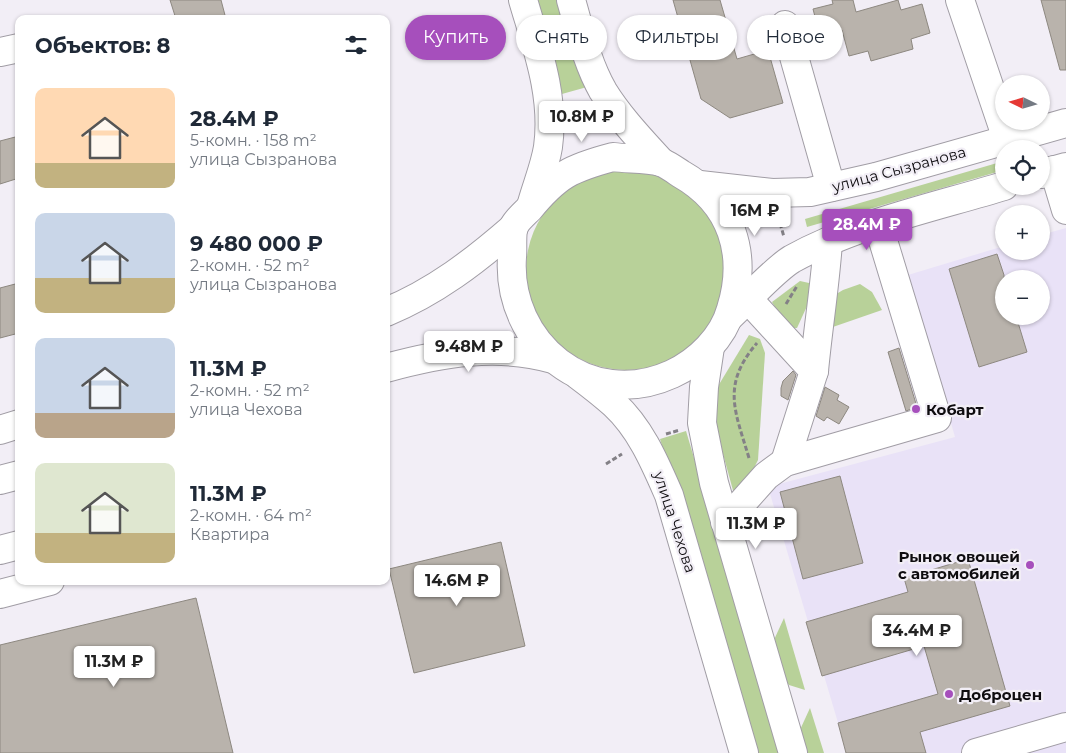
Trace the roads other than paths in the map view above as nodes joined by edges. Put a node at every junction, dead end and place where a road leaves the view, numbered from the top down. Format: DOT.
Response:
graph roads {
  1 [pos="523,0"];
  2 [pos="571,0"];
  3 [pos="960,0"];
  4 [pos="15,49"];
  5 [pos="0,52"];
  6 [pos="795,60"];
  7 [pos="1066,123"];
  8 [pos="1007,139"];
  9 [pos="661,162"];
  10 [pos="1054,171"];
  11 [pos="700,185"];
  12 [pos="831,187"];
  13 [pos="995,189"];
  14 [pos="532,206"];
  15 [pos="1066,210"];
  16 [pos="878,224"];
  17 [pos="514,226"];
  18 [pos="828,242"];
  19 [pos="738,308"];
  20 [pos="390,310"];
  21 [pos="710,347"];
  22 [pos="553,359"];
  23 [pos="390,367"];
  24 [pos="814,371"];
  25 [pos="578,375"];
  26 [pos="15,425"];
  27 [pos="0,430"];
  28 [pos="785,462"];
  29 [pos="15,476"];
  30 [pos="0,480"];
  31 [pos="726,522"];
  32 [pos="15,546"];
  33 [pos="0,550"];
  34 [pos="35,585"];
  35 [pos="0,594"];
  36 [pos="1066,727"];
  37 [pos="744,753"];
  38 [pos="793,753"];
  39 [pos="976,753"];
  1 -- 14 [label="main road"];
  2 -- 9 [label="main road"];
  3 -- 8 [label="main road"];
  4 -- 5 [label="main road"];
  6 -- 12 [label="main road"];
  7 -- 8 [label="main road, улица Сызранова"];
  8 -- 12 [label="main road, улица Сызранова"];
  9 -- 11 [label="main road"];
  9 -- 14 [label="main road"];
  10 -- 15 [label="main road"];
  11 -- 12 [label="main road, улица Сызранова"];
  11 -- 19 [label="main road"];
  13 -- 16 [label="main road"];
  14 -- 17 [label="main road"];
  16 -- 18 [label="main road"];
  16 -- 28 [label="main road"];
  17 -- 20 [label="main road"];
  17 -- 22 [label="main road"];
  18 -- 19 [label="main road"];
  18 -- 24 [label="main road"];
  19 -- 21 [label="main road"];
  19 -- 24 [label="main road"];
  21 -- 25 [label="main road"];
  21 -- 31 [label="main road"];
  22 -- 23 [label="main road"];
  22 -- 25 [label="main road"];
  24 -- 28 [label="main road"];
  25 -- 37 [label="main road, улица Чехова"];
  26 -- 27 [label="main road"];
  28 -- 31 [label="main road"];
  29 -- 30 [label="main road"];
  31 -- 38 [label="main road"];
  32 -- 33 [label="main road"];
  34 -- 35 [label="main road"];
  36 -- 39 [label="main road"];
}
